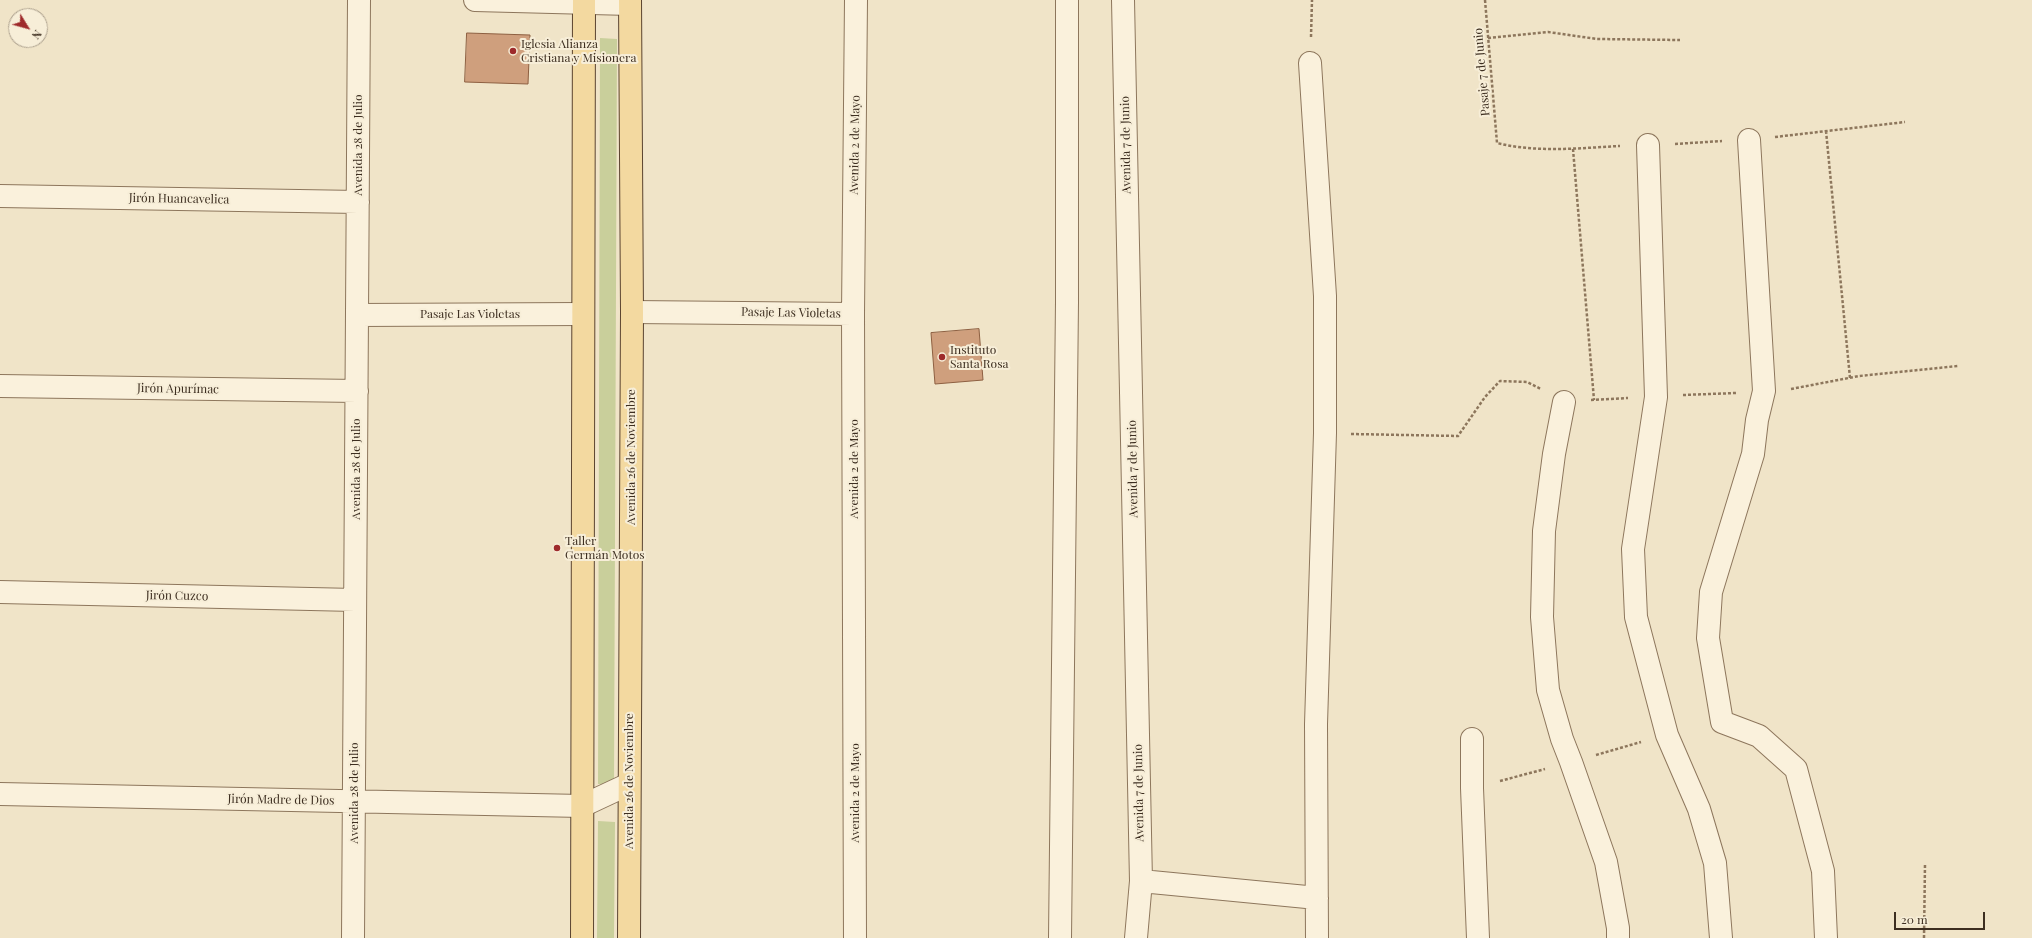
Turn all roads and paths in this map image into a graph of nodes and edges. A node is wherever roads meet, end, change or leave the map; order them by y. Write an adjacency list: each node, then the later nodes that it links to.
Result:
1 (359, 0): 19 (street, Avenida 28 de Julio)
2 (475, 0): 8 (street)
3 (856, 0): 22 (street, Avenida 2 de Mayo)
4 (1067, 0): 45 (street)
5 (1123, 0): 39 (street, Avenida 7 de Junio)
6 (1312, 0): 12 (path)
7 (1485, 0): 10 (path, Pasaje 7 de Junio)
8 (584, 1): 9 (street); 21 (main road)
9 (630, 2): 20 (main road, Avenida 26 de Noviembre)
10 (1488, 38): 11 (path); 17 (path, Pasaje 7 de Junio)
11 (1680, 40)
12 (1310, 63): 40 (street)
13 (1905, 122): 14 (path)
14 (1826, 131): 15 (path); 25 (path)
15 (1749, 140): 16 (path); 28 (street)
16 (1648, 145): 17 (path); 50 (street)
17 (1572, 149): 29 (path)
18 (0, 196): 19 (street, Jirón Huancavelica)
19 (358, 202): 23 (street, Avenida 28 de Julio)
20 (632, 312): 22 (street, Pasaje Las Violetas); 34 (main road, Avenida 26 de Noviembre)
21 (582, 314): 23 (street, Pasaje Las Violetas); 37 (main road)
22 (853, 314): 44 (street, Avenida 2 de Mayo)
23 (357, 315): 27 (street, Avenida 28 de Julio)
24 (1958, 366): 25 (path)
25 (1850, 378): 28 (path)
26 (0, 386): 27 (street, Jirón Apurímac)
27 (356, 391): 32 (street, Avenida 28 de Julio)
28 (1764, 391): 51 (street)
29 (1594, 400)
30 (1564, 402): 49 (street)
31 (0, 592): 32 (street, Jirón Cuzco)
32 (355, 600): 36 (street, Avenida 28 de Julio)
33 (1472, 739): 48 (street)
34 (629, 784): 37 (street, Jirón Madre de Dios); 43 (main road, Avenida 26 de Noviembre)
35 (0, 794): 36 (street, Jirón Madre de Dios)
36 (354, 802): 37 (street, Jirón Madre de Dios); 41 (street, Avenida 28 de Julio)
37 (582, 806): 42 (main road)
38 (1925, 864): 52 (path)
39 (1141, 881): 40 (street); 46 (street, Avenida 7 de Junio)
40 (1316, 898): 47 (street)
41 (353, 938)
42 (582, 938)
43 (629, 938)
44 (855, 938)
45 (1060, 938)
46 (1136, 938)
47 (1317, 938)
48 (1478, 938)
49 (1618, 938)
50 (1721, 938)
51 (1826, 938)
52 (1924, 938)

